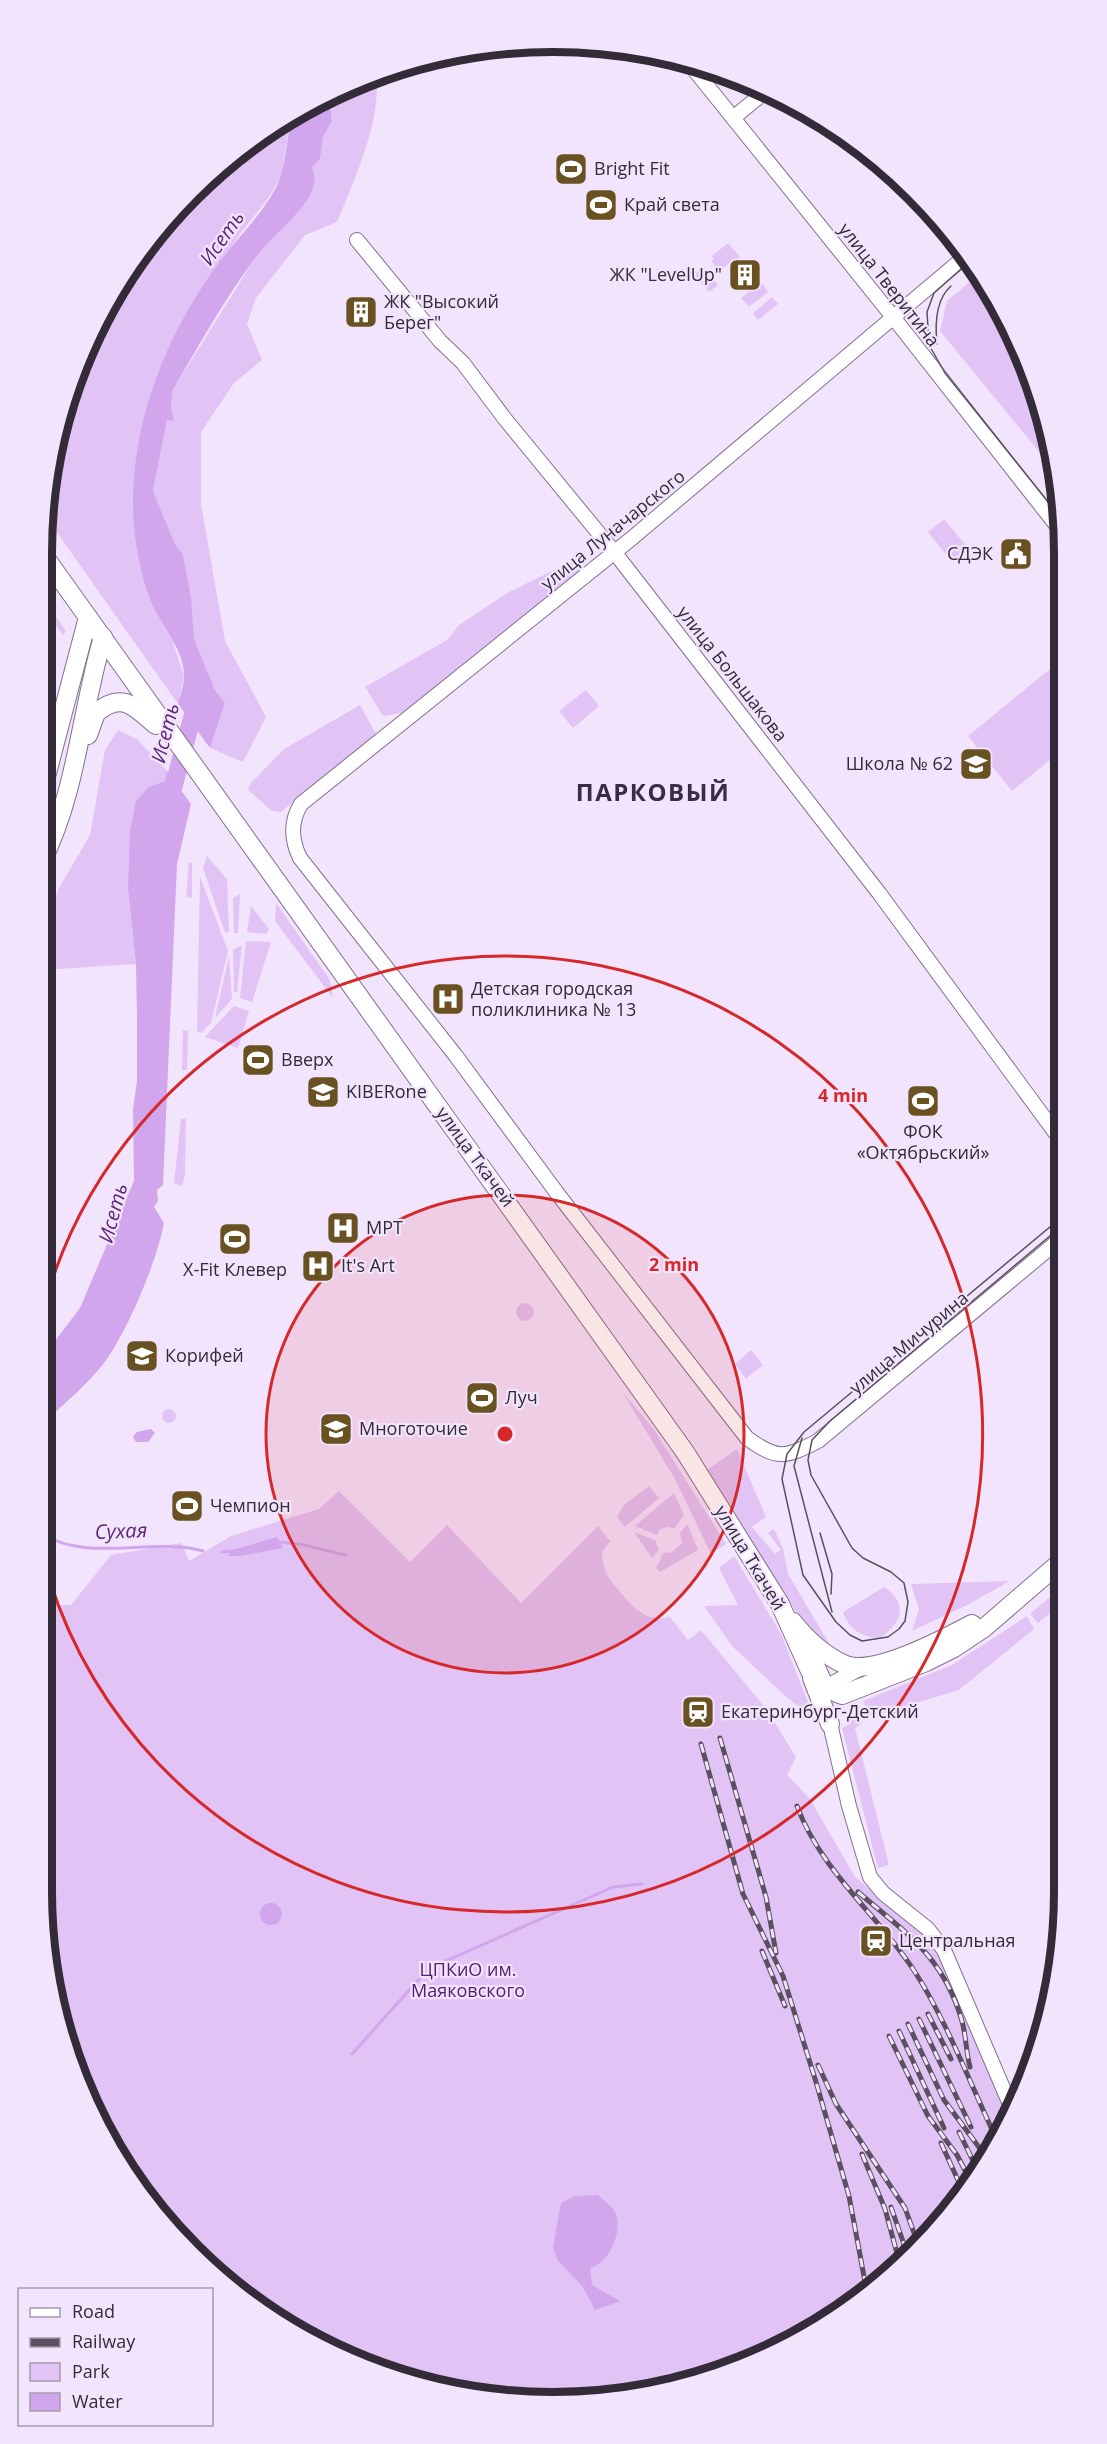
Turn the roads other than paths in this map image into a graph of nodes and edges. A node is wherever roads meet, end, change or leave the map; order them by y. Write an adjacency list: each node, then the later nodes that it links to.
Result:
1 (698, 74): 3 (street, улица Тверитина)
2 (759, 97): 3 (street)
3 (733, 118): 6 (street, улица Тверитина)
4 (357, 240): 8 (street, улица Большакова)
5 (960, 261): 6 (street, улица Луначарского)
6 (893, 317): 7 (street, улица Тверитина); 8 (street, улица Луначарского)
7 (1053, 521)
8 (615, 553): 16 (street, улица Большакова); 18 (street, улица Луначарского)
9 (52, 567): 10 (main road)
10 (88, 617): 11 (main road); 13 (main road)
11 (103, 637): 12 (main road); 14 (main road)
12 (146, 707): 14 (main road); 21 (main road, улица Ткачей)
13 (52, 754)
14 (75, 764): 15 (main road)
15 (52, 837)
16 (1054, 1131)
17 (1054, 1244): 18 (street, улица Мичурина)
18 (769, 1454)
19 (1054, 1567): 20 (main road)
20 (1024, 1592): 23 (main road); 26 (main road)
21 (780, 1604): 22 (main road); 24 (main road, улица Ткачей)
22 (803, 1635): 23 (main road); 25 (street)
23 (868, 1665): 25 (street)
24 (810, 1671): 25 (main road, улица Ткачей); 27 (main road)
25 (827, 1689): 26 (main road); 27 (street)
26 (855, 1692): 27 (main road)
27 (830, 1724): 28 (street)
28 (1008, 2100)

